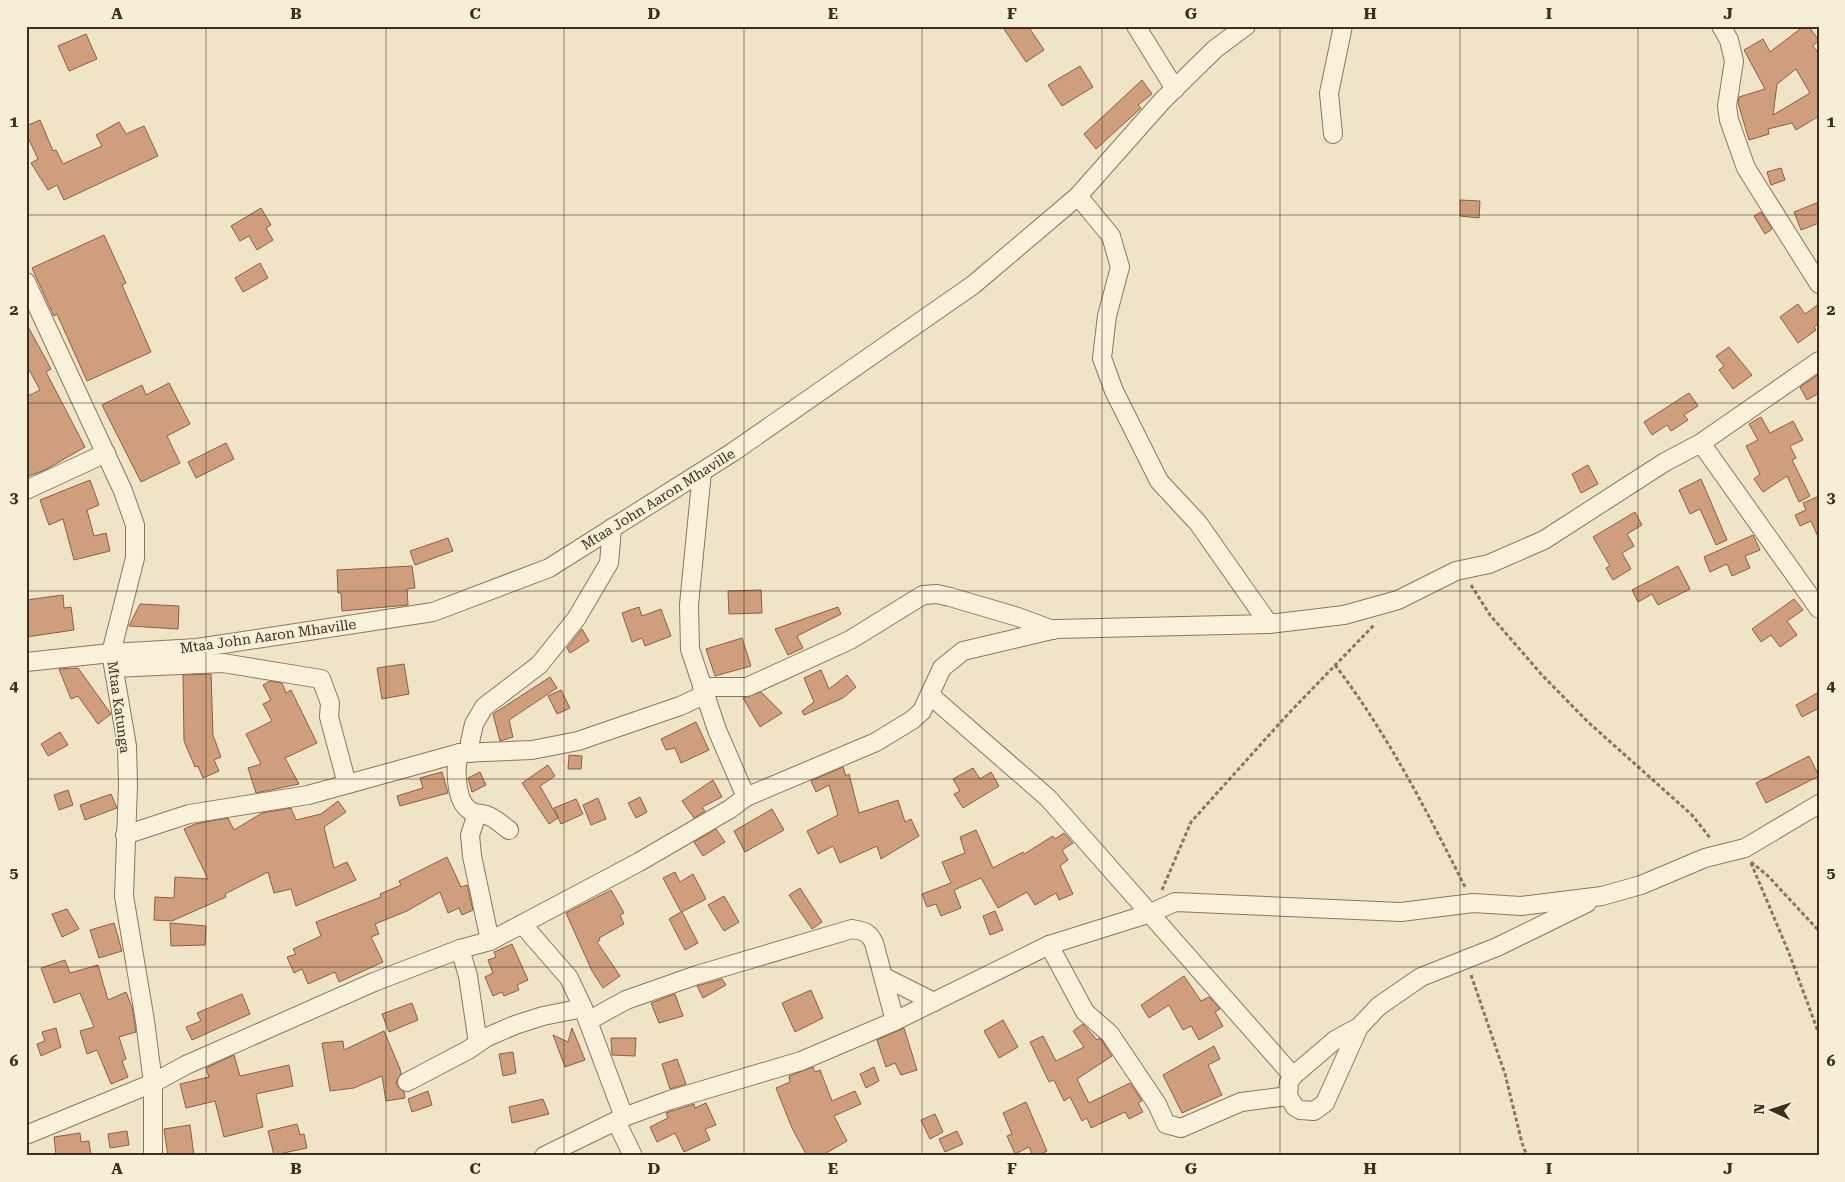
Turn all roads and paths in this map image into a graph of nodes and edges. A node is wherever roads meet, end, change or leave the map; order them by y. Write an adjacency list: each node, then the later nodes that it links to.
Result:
1 (1136, 26): 5 (street)
2 (1246, 26): 5 (street, Mtaa John Aaron Mhaville)
3 (1343, 26): 6 (street)
4 (1721, 26): 9 (street)
5 (1175, 89): 7 (street, Mtaa John Aaron Mhaville)
6 (1333, 134)
7 (1078, 196): 13 (street, Mtaa John Aaron Mhaville); 19 (street)
8 (26, 282): 12 (street, Mtaa Katunga)
9 (1819, 284)
10 (1819, 361): 11 (street)
11 (1701, 443): 16 (street); 17 (street)
12 (106, 453): 14 (street); 21 (street, Mtaa Katunga)
13 (702, 472): 15 (street, Mtaa John Aaron Mhaville); 24 (street)
14 (26, 490)
15 (612, 528): 21 (street, Mtaa John Aaron Mhaville); 26 (street)
16 (1462, 570): 19 (street); 33 (path)
17 (1819, 609)
18 (1379, 620): 23 (path)
19 (1269, 624): 20 (street)
20 (1053, 630): 24 (street); 25 (street)
21 (113, 660): 22 (street, Mtaa John Aaron Mhaville); 27 (street); 32 (street, Mtaa Katunga)
22 (26, 662)
23 (1335, 665): 36 (path); 37 (path)
24 (703, 691): 26 (street); 28 (street)
25 (931, 696): 28 (street); 37 (street)
26 (465, 753): 27 (street); 30 (street)
27 (347, 784): 32 (street)
28 (746, 796): 38 (street)
29 (1819, 804): 34 (street)
30 (477, 814): 31 (street); 40 (street)
31 (509, 830)
32 (124, 836): 53 (street, Mtaa Katunga)
33 (1721, 854): 34 (street); 35 (street)
34 (1748, 855): 39 (path); 49 (path)
35 (1602, 896): 36 (street); 43 (street)
36 (1473, 903): 37 (street)
37 (1150, 913): 41 (street); 51 (street)
38 (522, 924): 40 (street); 46 (street)
39 (1819, 932)
40 (490, 941): 42 (street)
41 (1049, 945): 45 (street); 54 (street)
42 (460, 949): 50 (street); 53 (street)
43 (1466, 959): 48 (street); 60 (path)
44 (884, 977): 45 (street); 46 (street); 47 (street)
45 (934, 1002): 47 (street)
46 (585, 1014): 50 (street); 55 (street)
47 (894, 1021): 55 (street)
48 (1358, 1027): 51 (street); 54 (street)
49 (1819, 1034)
50 (478, 1043): 52 (street)
51 (1293, 1076): 54 (street)
52 (406, 1082)
53 (153, 1083): 56 (street); 57 (street, Mtaa Katunga)
54 (1288, 1096)
55 (620, 1119): 58 (street); 59 (street)
56 (26, 1135)
57 (153, 1156)
58 (544, 1156)
59 (633, 1156)
60 (1527, 1156)

